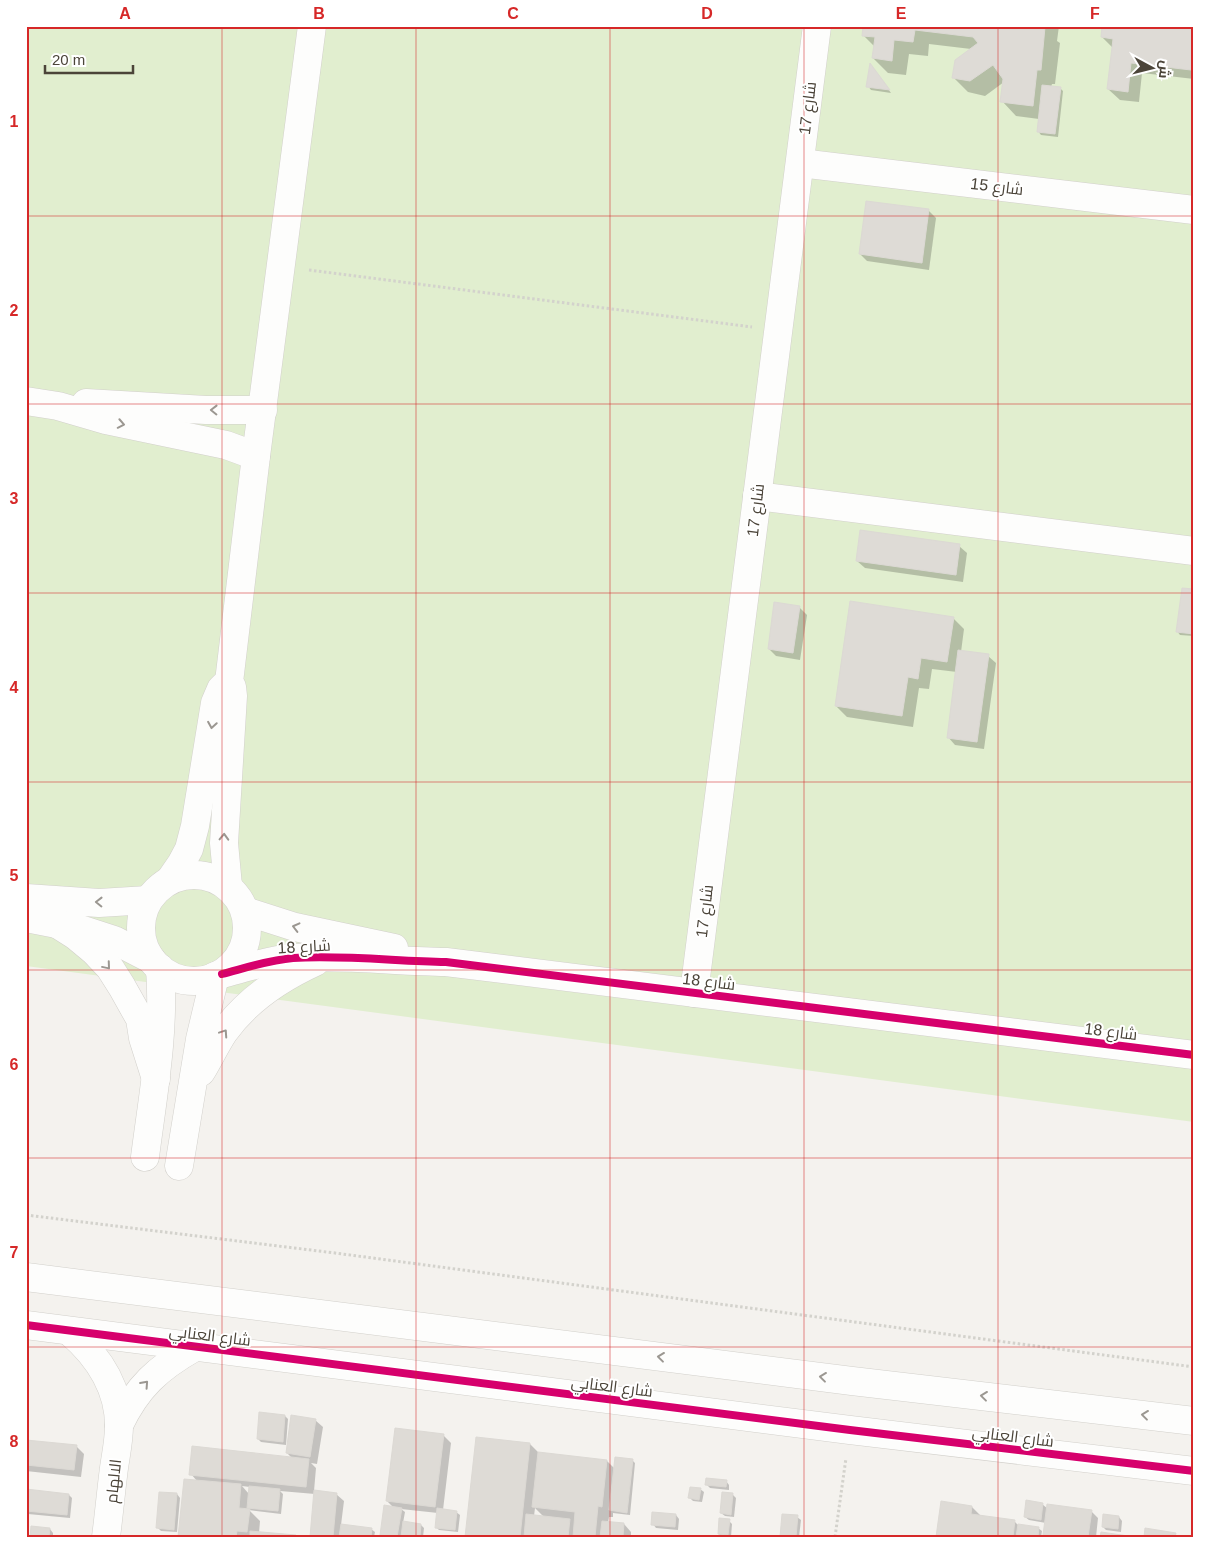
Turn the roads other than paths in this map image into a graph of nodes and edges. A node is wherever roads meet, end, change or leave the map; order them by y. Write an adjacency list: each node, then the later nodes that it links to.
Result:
1 (312, 26): 7 (street)
2 (817, 26): 3 (street, شارع 17)
3 (800, 163): 4 (street, شارع 15); 9 (street, شارع 17)
4 (1194, 210)
5 (26, 401): 6 (street)
6 (58, 406): 7 (street, one-way to 6); 8 (street, one-way to 8)
7 (263, 410): 8 (street)
8 (256, 456): 11 (street)
9 (757, 496): 10 (street); 23 (street, شارع 17)
10 (1194, 552)
11 (229, 682): 12 (street, one-way to 12); 13 (street, one-way to 11)
12 (170, 880): 13 (street); 15 (street)
13 (228, 886): 16 (street)
14 (26, 898): 15 (street, one-way to 14)
15 (148, 900): 21 (street)
16 (245, 911): 20 (street, شارع 18, one-way to 16); 22 (street)
17 (26, 918): 18 (street, شارع 18)
18 (57, 924): 21 (street, شارع 18); 25 (street, one-way to 25)
19 (324, 958): 20 (street, شارع 18); 22 (street, شارع 18); 26 (street, one-way to 19)
20 (446, 962): 23 (street, شارع 18)
21 (155, 964): 22 (street, شارع 18); 25 (street)
22 (218, 975): 26 (street)
23 (694, 993): 24 (street, شارع 18)
24 (1194, 1055)
25 (156, 1079): 27 (street)
26 (191, 1091): 28 (street)
27 (145, 1157)
28 (179, 1166)
29 (26, 1278): 33 (street, one-way to 29)
30 (26, 1325): 31 (street, شارع العنابي)
31 (68, 1330): 32 (street, شارع العنابي); 34 (street, الالهام)
32 (195, 1347): 34 (street, الالهام, one-way to 32); 35 (street, شارع العنابي)
33 (1194, 1421)
34 (119, 1425): 36 (street, الالهام)
35 (1194, 1471)
36 (106, 1537)

